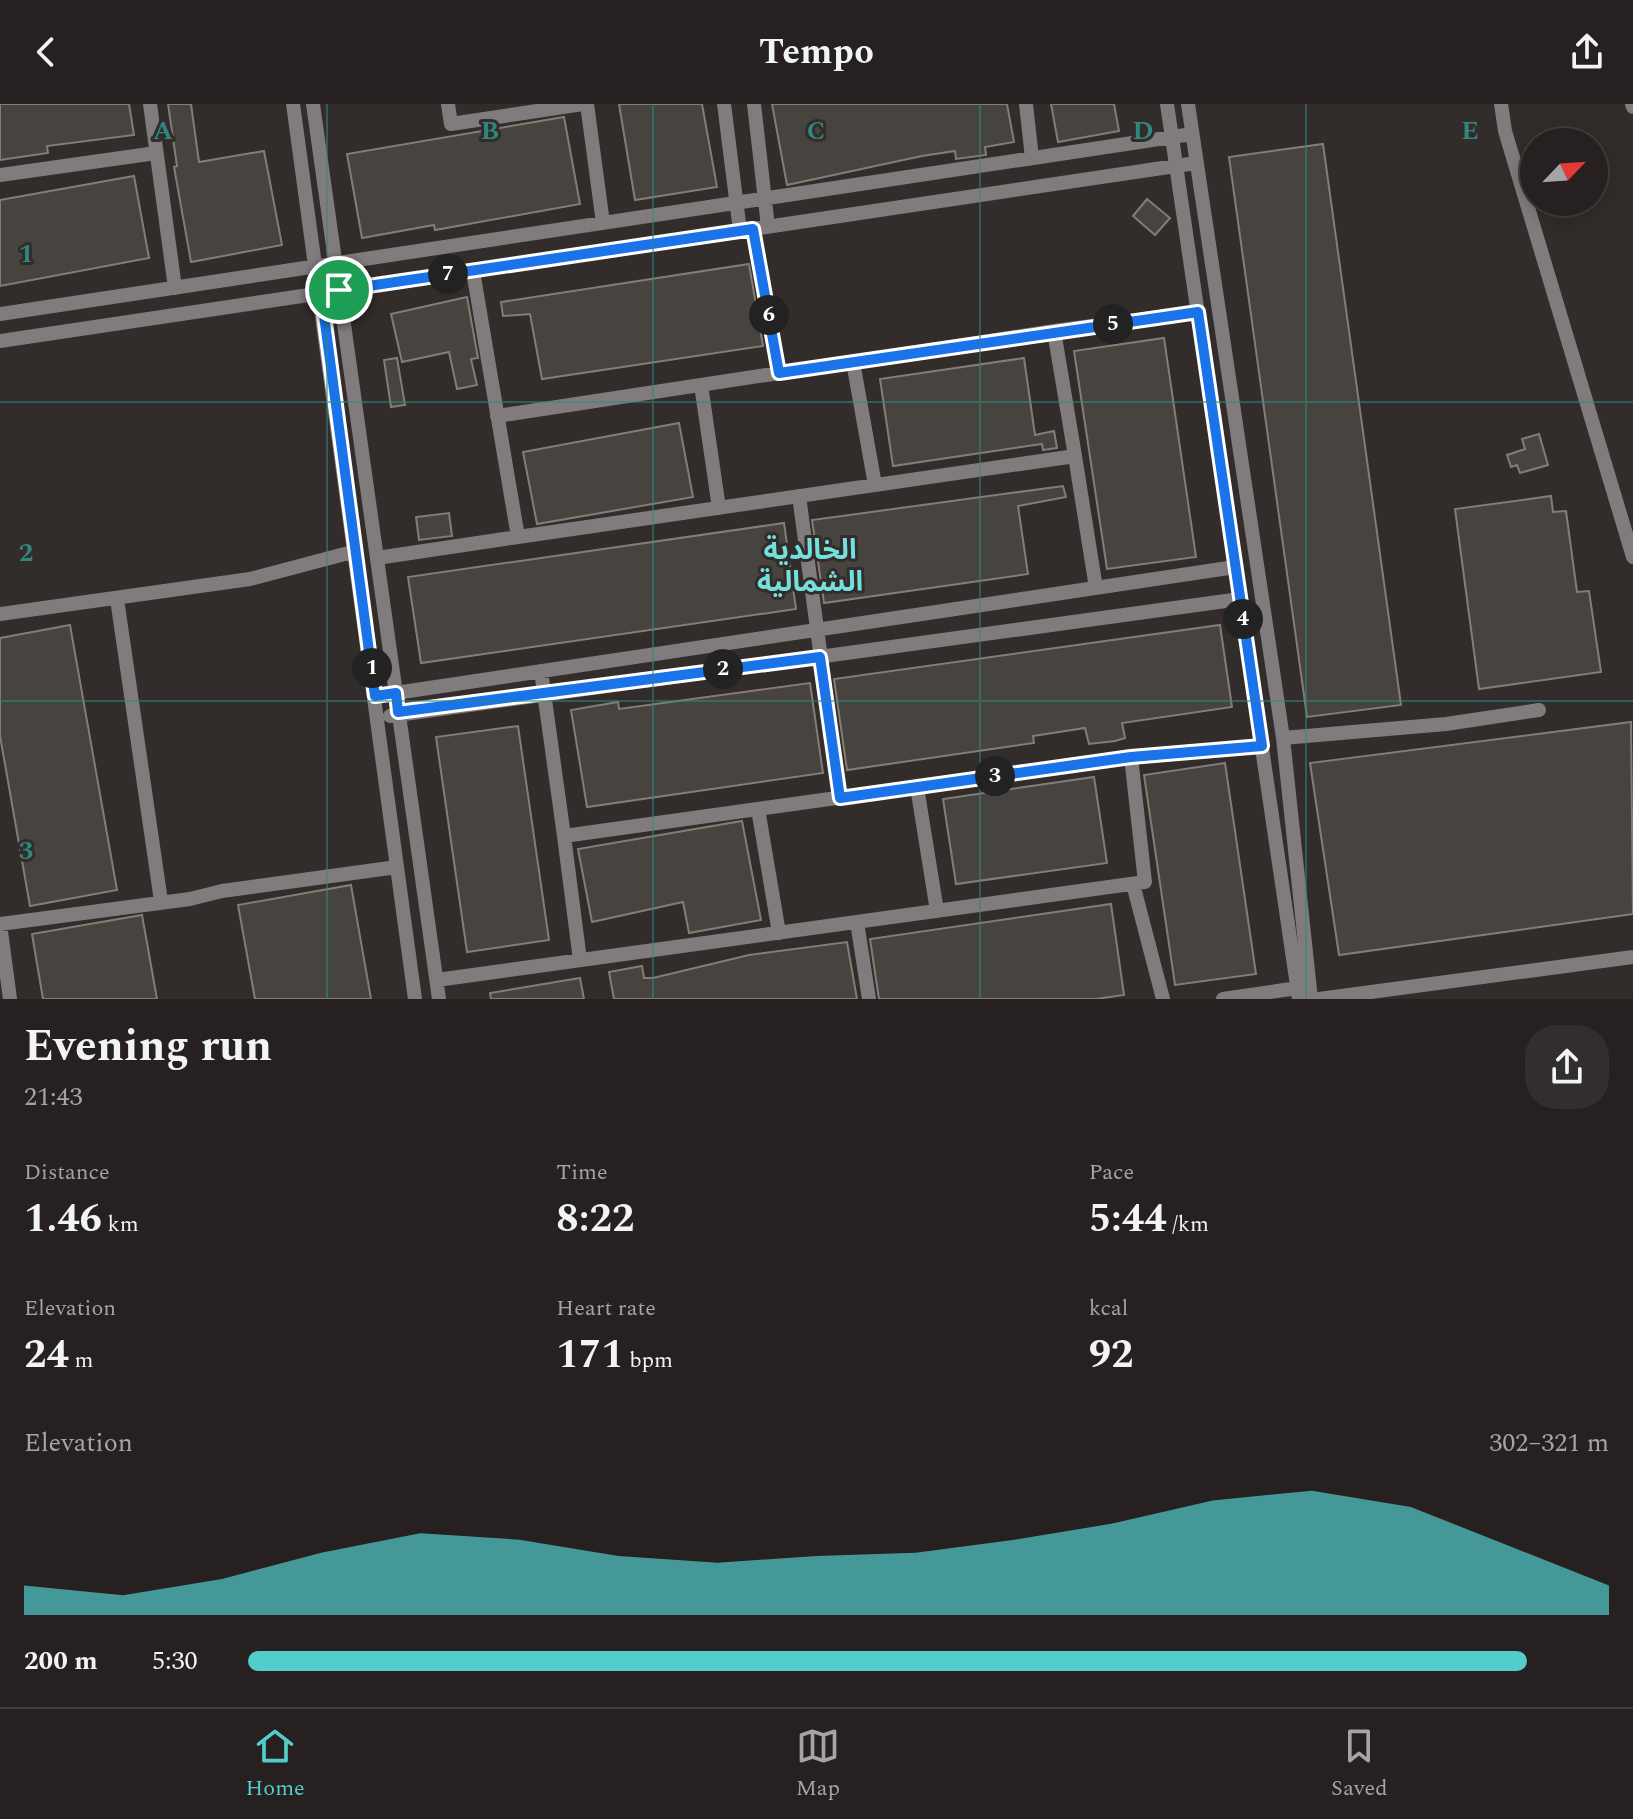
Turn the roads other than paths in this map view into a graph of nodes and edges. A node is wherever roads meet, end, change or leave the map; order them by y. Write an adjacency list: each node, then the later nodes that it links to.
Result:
1 (150, 104): 14 (street)
2 (293, 104): 24 (street)
3 (313, 104): 23 (street)
4 (448, 104): 5 (street)
5 (585, 104): 21 (street)
6 (724, 104): 20 (street)
7 (754, 104): 19 (street)
8 (1026, 104): 15 (street)
9 (1167, 104): 13 (street)
10 (1188, 104): 12 (street)
11 (1501, 104): 43 (street)
12 (1192, 134): 13 (street); 16 (street)
13 (1172, 137): 15 (street); 17 (street)
14 (156, 153): 18 (street); 26 (street)
15 (1032, 158): 19 (street)
16 (1196, 163): 17 (street); 59 (street)
17 (1176, 166): 22 (street); 29 (street)
18 (0, 175)
19 (768, 198): 20 (street); 22 (street)
20 (738, 203): 21 (street); 22 (street)
21 (603, 223): 23 (street)
22 (754, 229): 25 (street); 34 (street)
23 (334, 264): 24 (street); 27 (street)
24 (317, 266): 26 (street); 28 (street)
25 (473, 271): 27 (street); 36 (street)
26 (175, 288): 30 (street)
27 (339, 290): 28 (street); 44 (street)
28 (321, 293): 32 (street); 42 (street)
29 (1198, 312): 31 (street); 45 (street)
30 (0, 314)
31 (1054, 331): 33 (street); 37 (street)
32 (0, 341)
33 (853, 362): 34 (street); 38 (street)
34 (779, 373): 35 (street)
35 (701, 385): 36 (street); 40 (street)
36 (497, 416): 41 (street)
37 (1075, 456): 38 (street); 46 (street)
38 (875, 485): 39 (street)
39 (799, 496): 40 (street); 50 (street)
40 (719, 508): 41 (street)
41 (518, 537): 44 (street)
42 (356, 551): 47 (street); 55 (street)
43 (1633, 557)
44 (377, 558): 53 (street)
45 (1235, 567): 46 (street); 48 (street)
46 (1096, 588): 50 (street)
47 (117, 599): 49 (street); 68 (street)
48 (1240, 599): 51 (street); 60 (street)
49 (0, 614)
50 (817, 628): 51 (street); 52 (street)
51 (820, 657): 54 (street); 63 (street)
52 (541, 671): 53 (street); 54 (street)
53 (396, 693): 55 (street); 57 (street)
54 (544, 693): 57 (street); 65 (street)
55 (375, 696): 58 (street)
56 (1539, 710): 59 (street)
57 (398, 712): 58 (street); 75 (street)
58 (379, 721): 66 (street)
59 (1283, 738): 83 (street)
60 (1262, 746): 61 (street); 76 (street)
61 (1131, 757): 62 (street); 67 (street)
62 (917, 787): 63 (street); 69 (street)
63 (840, 798): 64 (street)
64 (758, 809): 65 (street); 72 (street)
65 (564, 836): 74 (street)
66 (397, 867): 68 (street); 78 (street)
67 (1133, 884): 69 (street); 81 (street)
68 (161, 901): 71 (street)
69 (937, 911): 70 (street)
70 (857, 922): 72 (street); 80 (street)
71 (0, 924): 77 (street)
72 (779, 933): 74 (street)
73 (1633, 957): 84 (street)
74 (580, 960): 75 (street)
75 (437, 980): 79 (street)
76 (1298, 993): 82 (street)
77 (10, 999)
78 (415, 999)
79 (439, 999)
80 (869, 999)
81 (1163, 999)
82 (1223, 999)
83 (1311, 999)
84 (1319, 999)

